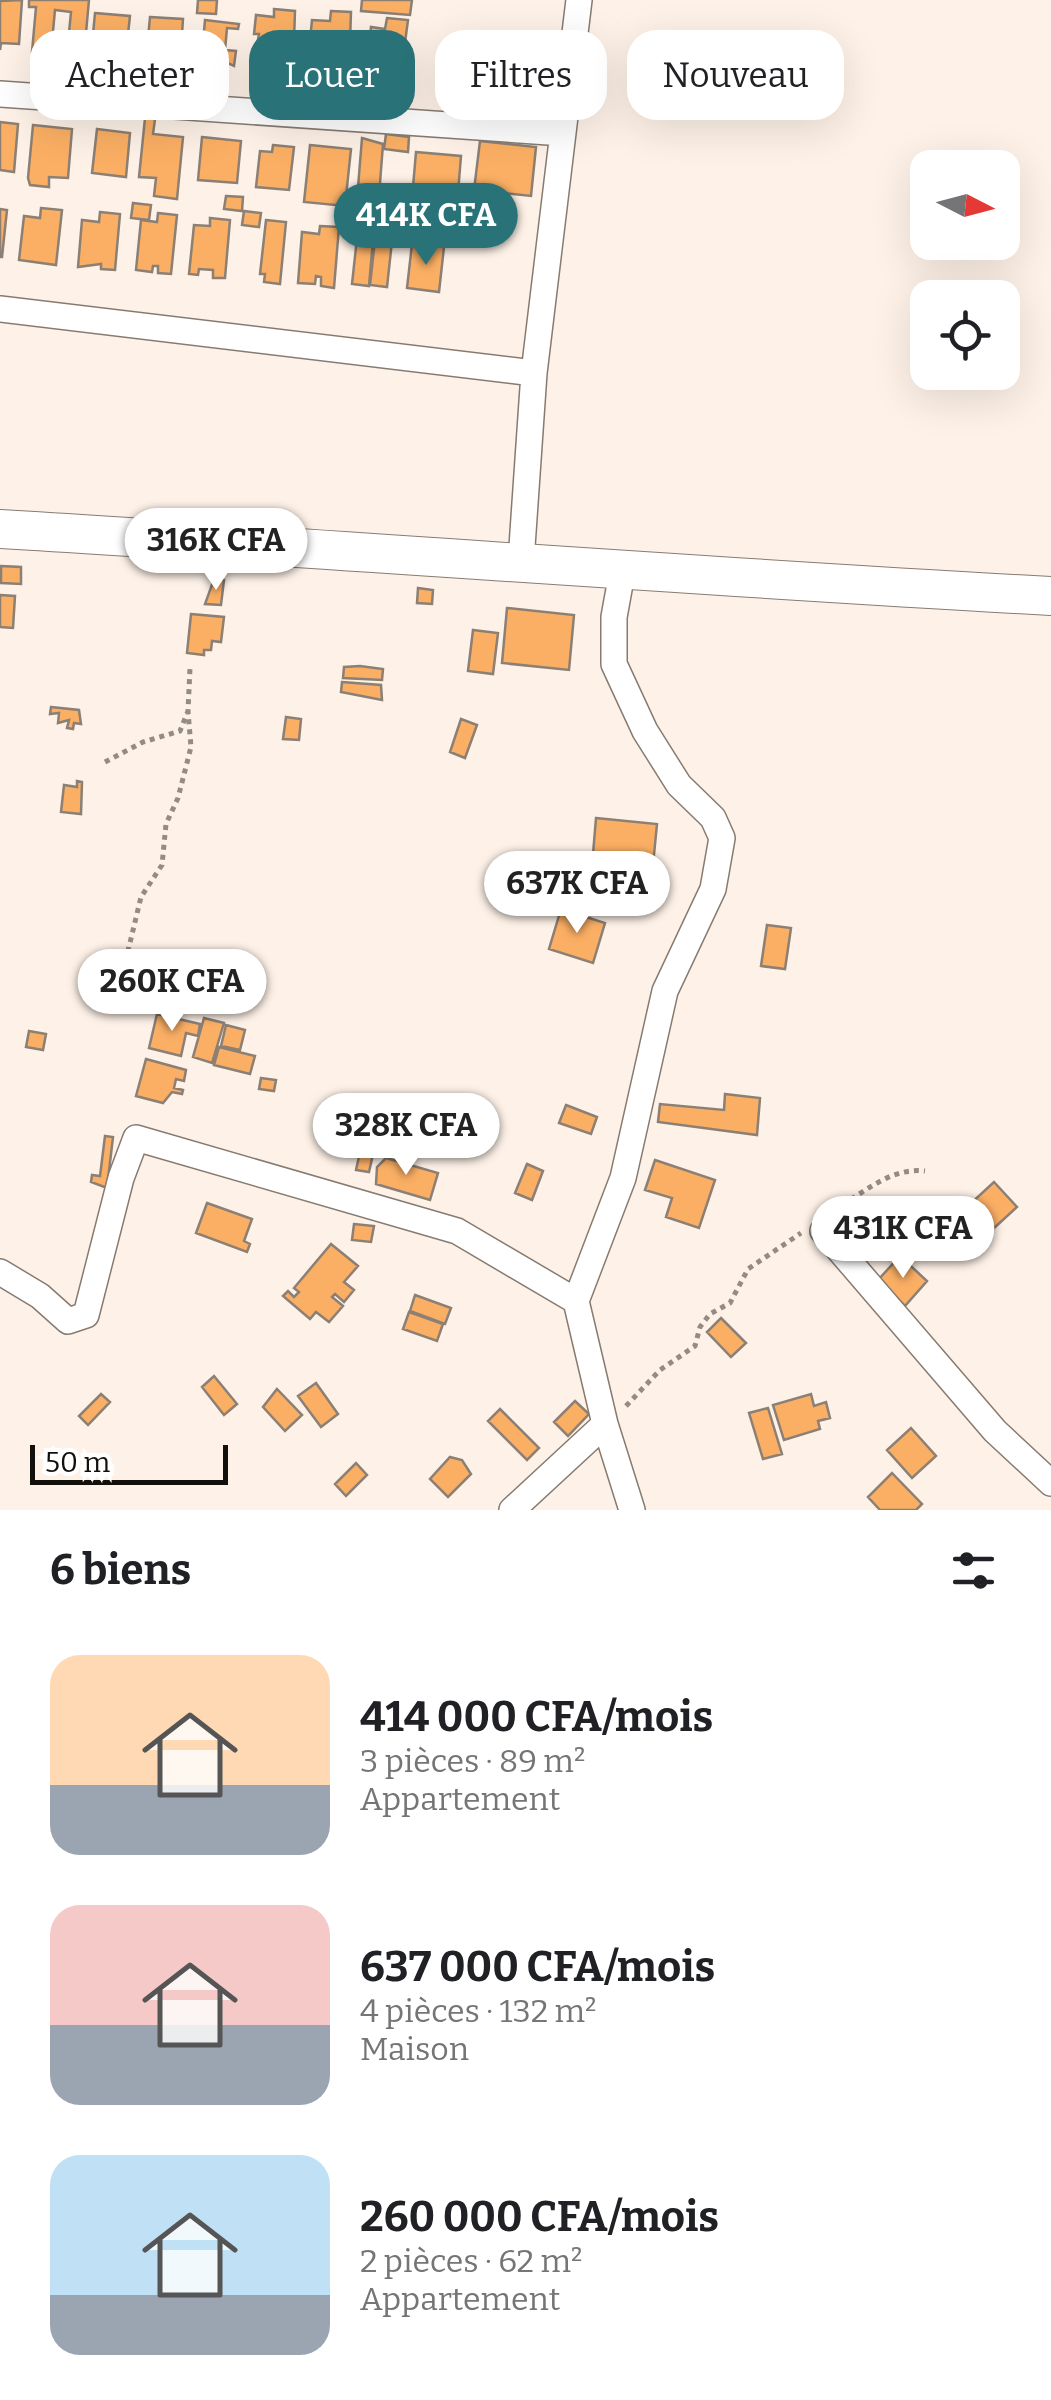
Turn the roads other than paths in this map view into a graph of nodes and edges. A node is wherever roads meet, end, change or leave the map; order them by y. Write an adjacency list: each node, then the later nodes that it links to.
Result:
1 (579, 0): 3 (street)
2 (0, 94): 3 (street)
3 (563, 133): 5 (street)
4 (0, 309): 5 (street)
5 (534, 373): 7 (street)
6 (0, 529): 7 (street)
7 (521, 561): 8 (street)
8 (622, 573): 9 (street); 12 (street)
9 (1051, 596)
10 (820, 1225): 14 (street)
11 (0, 1272): 12 (street)
12 (576, 1302): 13 (street)
13 (604, 1424): 15 (street); 16 (street)
14 (1051, 1482)
15 (512, 1510)
16 (632, 1510)

